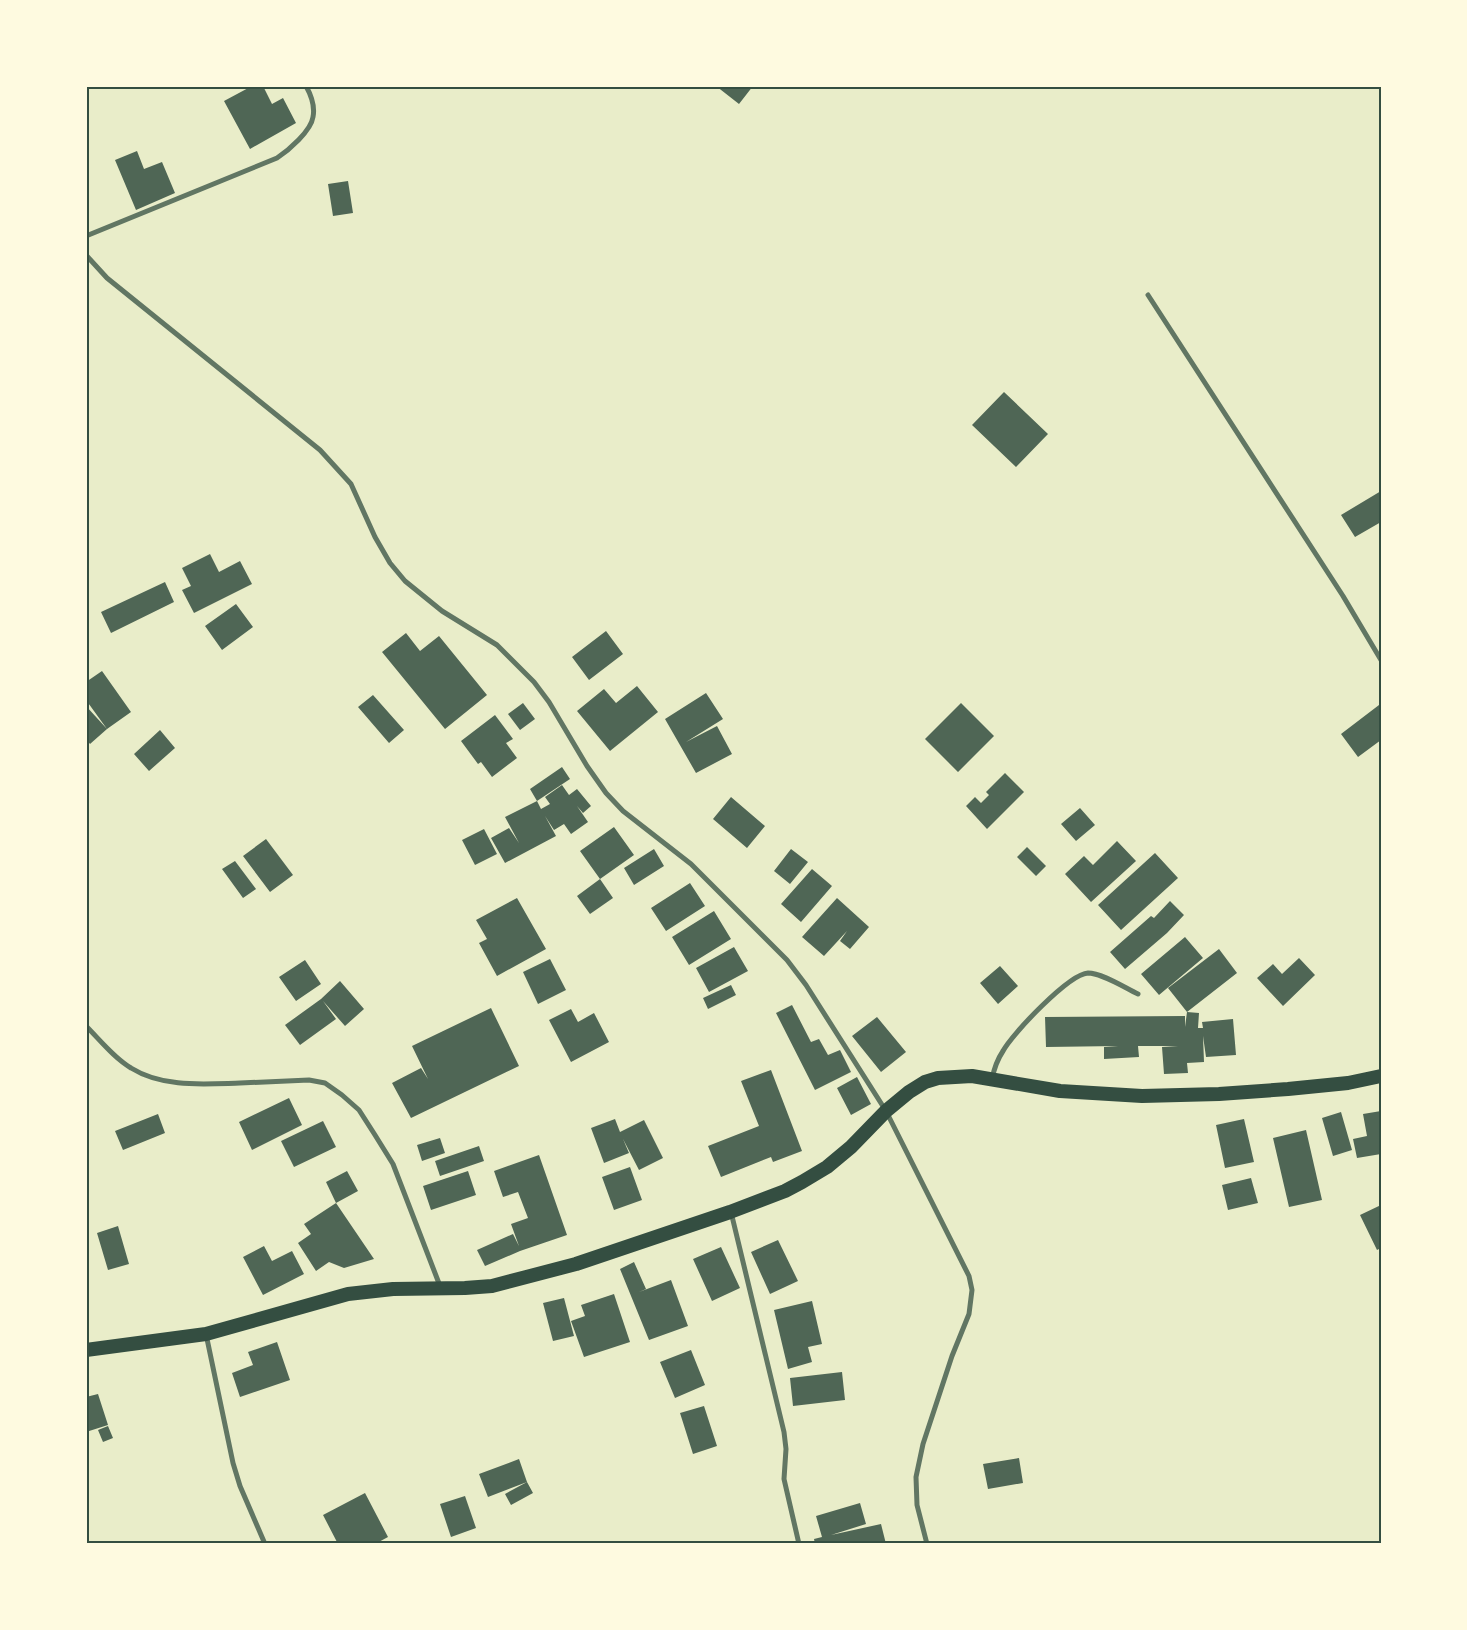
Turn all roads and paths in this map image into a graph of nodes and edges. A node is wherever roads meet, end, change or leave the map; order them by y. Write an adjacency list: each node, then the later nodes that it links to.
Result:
1 (306, 86): 2 (street)
2 (86, 236)
3 (86, 255): 10 (street)
4 (1148, 295): 5 (street)
5 (1381, 660)
6 (1138, 994): 9 (street)
7 (86, 1026): 12 (street)
8 (1381, 1076): 9 (highway)
9 (992, 1080): 10 (highway)
10 (886, 1111): 11 (highway); 17 (street)
11 (730, 1212): 12 (highway); 16 (street)
12 (441, 1289): 13 (highway)
13 (206, 1334): 14 (highway); 15 (street)
14 (86, 1350)
15 (265, 1544)
16 (799, 1544)
17 (927, 1544)

